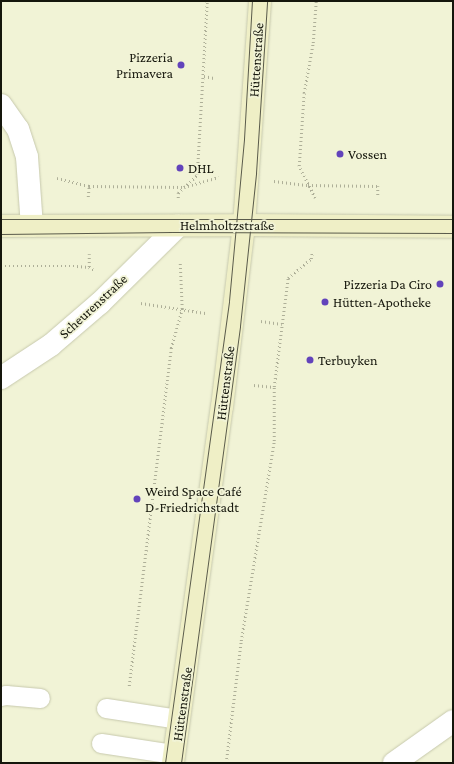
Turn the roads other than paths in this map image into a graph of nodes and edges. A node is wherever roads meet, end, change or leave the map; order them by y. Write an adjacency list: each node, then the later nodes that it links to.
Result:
1 (260, 1): 3 (main road, Hüttenstraße)
2 (1, 105): 5 (street)
3 (244, 225): 6 (main road, Helmholtzstraße); 7 (main road, Helmholtzstraße); 12 (main road, Hüttenstraße)
4 (1, 226): 5 (main road, Helmholtzstraße)
5 (32, 226): 6 (main road, Helmholtzstraße)
6 (178, 226): 8 (street, Scheurenstraße)
7 (453, 227)
8 (1, 378)
9 (1, 696): 10 (lane)
10 (40, 698)
11 (106, 708): 12 (lane)
12 (179, 719): 15 (main road, Hüttenstraße)
13 (453, 721): 16 (street)
14 (101, 743): 15 (lane)
15 (174, 759)
16 (394, 763)

